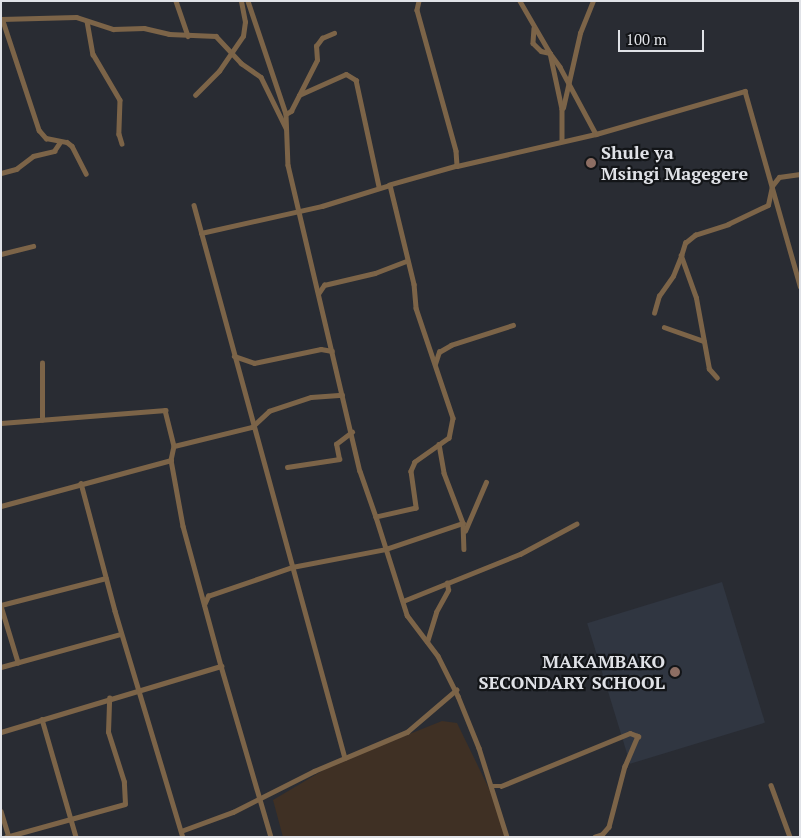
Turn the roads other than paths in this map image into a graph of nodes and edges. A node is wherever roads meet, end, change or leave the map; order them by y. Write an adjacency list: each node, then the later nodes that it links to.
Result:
1 (176, 1): 11 (street)
2 (241, 1): 12 (street)
3 (248, 1): 18 (street)
4 (419, 1): 24 (street)
5 (520, 1): 9 (street)
6 (592, 1): 14 (street)
7 (2, 20): 8 (street); 22 (street)
8 (87, 21): 11 (street); 23 (street)
9 (534, 28): 13 (street); 13 (street)
10 (334, 33): 16 (street)
11 (188, 36): 12 (street)
12 (230, 52): 15 (street); 19 (street)
13 (550, 53): 14 (street); 17 (street)
14 (570, 81): 17 (street); 20 (street)
15 (195, 95)
16 (300, 95): 18 (street); 29 (street)
17 (562, 110): 21 (street)
18 (286, 114): 19 (street)
19 (286, 129): 32 (street)
20 (596, 134): 21 (street); 30 (street)
21 (562, 140): 24 (street)
22 (60, 142): 25 (street); 26 (street)
23 (122, 144)
24 (457, 166): 28 (street)
25 (1, 173)
26 (86, 174)
27 (800, 174): 30 (street)
28 (390, 184): 29 (street); 37 (street)
29 (379, 186): 32 (street)
30 (772, 186): 36 (street); 38 (street)
31 (194, 205): 33 (street)
32 (300, 211): 33 (street); 39 (street)
33 (201, 233): 45 (street)
34 (32, 246): 35 (street)
35 (1, 254)
36 (681, 256): 40 (street); 43 (street)
37 (406, 261): 39 (street); 47 (street)
38 (800, 286)
39 (318, 294): 44 (street)
40 (654, 313)
41 (514, 325): 47 (street)
42 (664, 327): 43 (street)
43 (704, 342): 48 (street)
44 (332, 351): 45 (street); 49 (street)
45 (234, 356): 52 (street)
46 (42, 363): 50 (street)
47 (435, 364): 54 (street)
48 (717, 378)
49 (342, 395): 52 (street); 53 (street)
50 (42, 420): 51 (street); 55 (street)
51 (1, 423)
52 (252, 427): 55 (street); 67 (street)
53 (352, 432): 57 (street); 61 (street)
54 (439, 444): 61 (street); 62 (street)
55 (174, 446): 56 (street)
56 (171, 460): 59 (street); 72 (street)
57 (287, 466)
58 (486, 482): 64 (street)
59 (81, 483): 60 (street); 68 (street)
60 (1, 506)
61 (376, 517): 65 (street)
62 (463, 523): 64 (street); 65 (street)
63 (576, 524): 69 (street)
64 (465, 533): 66 (street)
65 (386, 549): 67 (street); 70 (street)
66 (464, 549)
67 (292, 567): 72 (street); 83 (street)
68 (106, 578): 71 (street); 73 (street)
69 (447, 582): 70 (street); 74 (street)
70 (403, 601): 74 (street)
71 (1, 606): 75 (street)
72 (204, 606): 76 (street)
73 (121, 634): 75 (street); 78 (street)
74 (427, 642): 79 (street)
75 (18, 662): 77 (street)
76 (221, 666): 78 (street); 86 (street)
77 (1, 667)
78 (139, 689): 80 (street); 89 (street)
79 (456, 690): 83 (street); 85 (street)
80 (109, 698): 81 (street); 88 (street)
81 (42, 719): 82 (street); 88 (street)
82 (1, 732)
83 (345, 758): 86 (street)
84 (771, 785): 96 (street)
85 (491, 786): 94 (street); 95 (street)
86 (260, 797): 89 (street); 93 (street)
87 (1, 811): 90 (street)
88 (71, 820): 90 (street); 91 (street)
89 (181, 831): 92 (street)
90 (8, 836)
91 (76, 837)
92 (183, 837)
93 (271, 837)
94 (507, 837)
95 (595, 837)
96 (790, 837)

